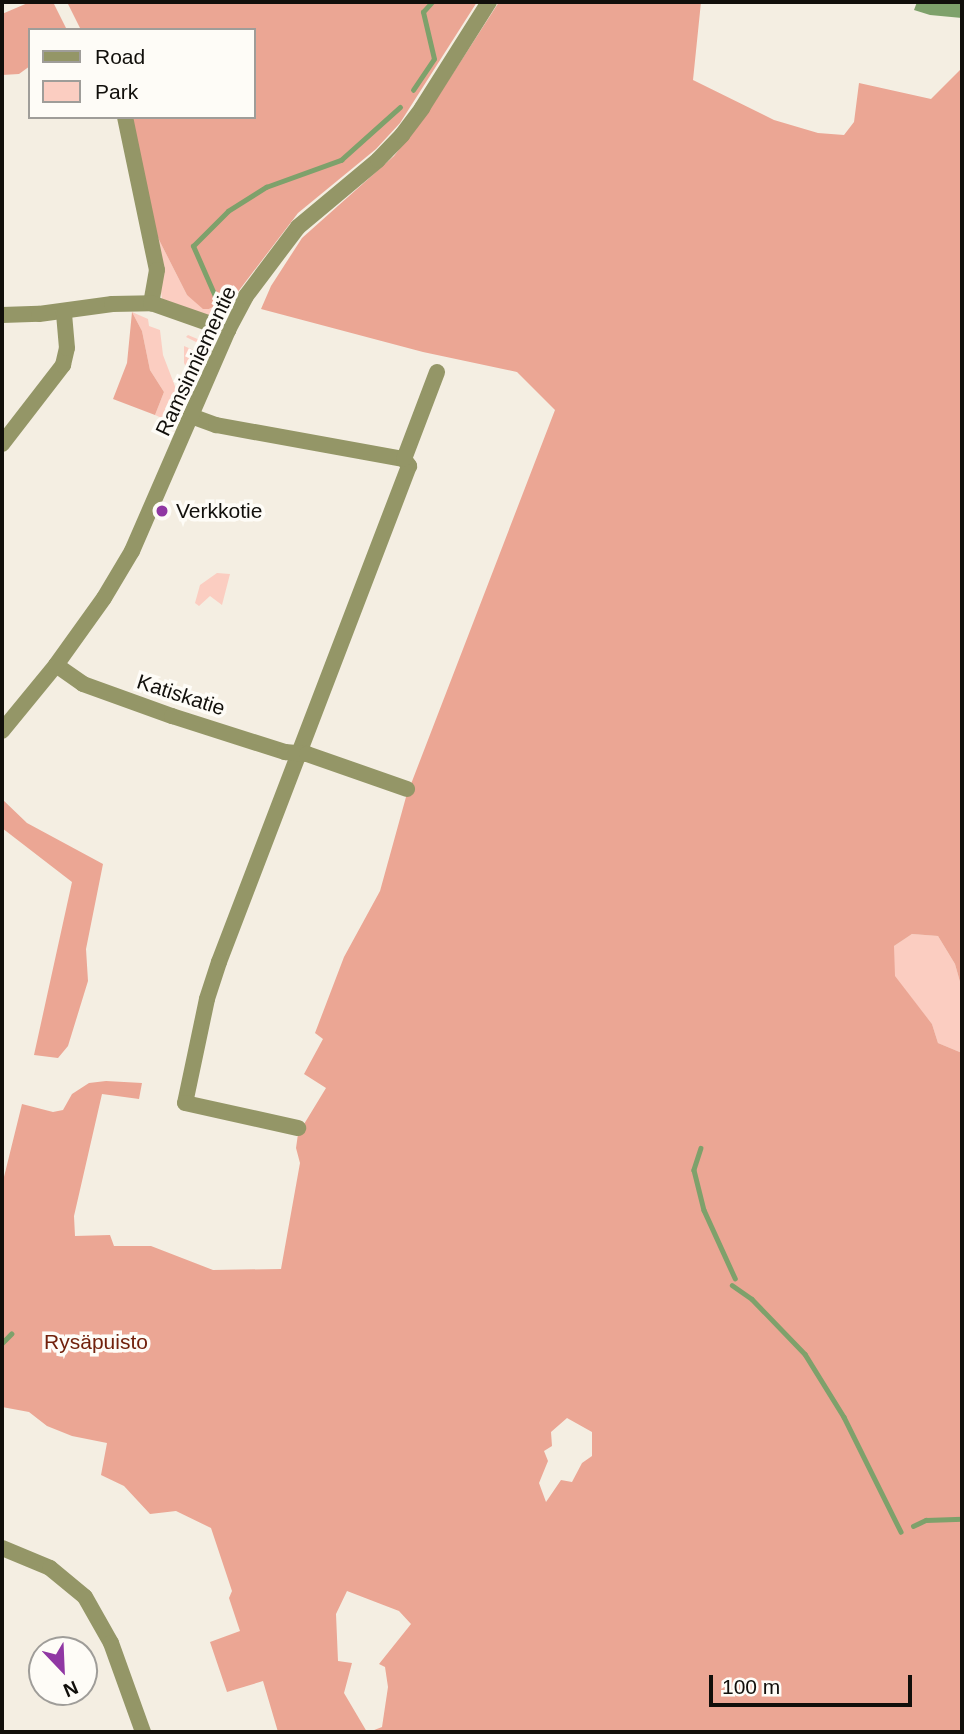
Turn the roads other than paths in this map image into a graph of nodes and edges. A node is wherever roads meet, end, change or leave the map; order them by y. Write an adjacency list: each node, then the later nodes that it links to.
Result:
1 (488, 2): 6 (street, Ramsinniementie)
2 (125, 119): 3 (street)
3 (151, 303): 4 (street); 6 (street)
4 (64, 312): 5 (street); 9 (street)
5 (2, 315)
6 (228, 330): 8 (street, Ramsinniementie)
7 (437, 372): 10 (street)
8 (191, 416): 10 (street); 11 (street, Ramsinniementie)
9 (2, 444)
10 (404, 459): 13 (street)
11 (56, 665): 12 (street, Ramsinniementie); 13 (street, Katiskatie)
12 (2, 731)
13 (298, 755): 14 (street, Katiskatie); 15 (street)
14 (407, 789)
15 (298, 1128)
16 (2, 1548): 17 (street)
17 (143, 1732)

